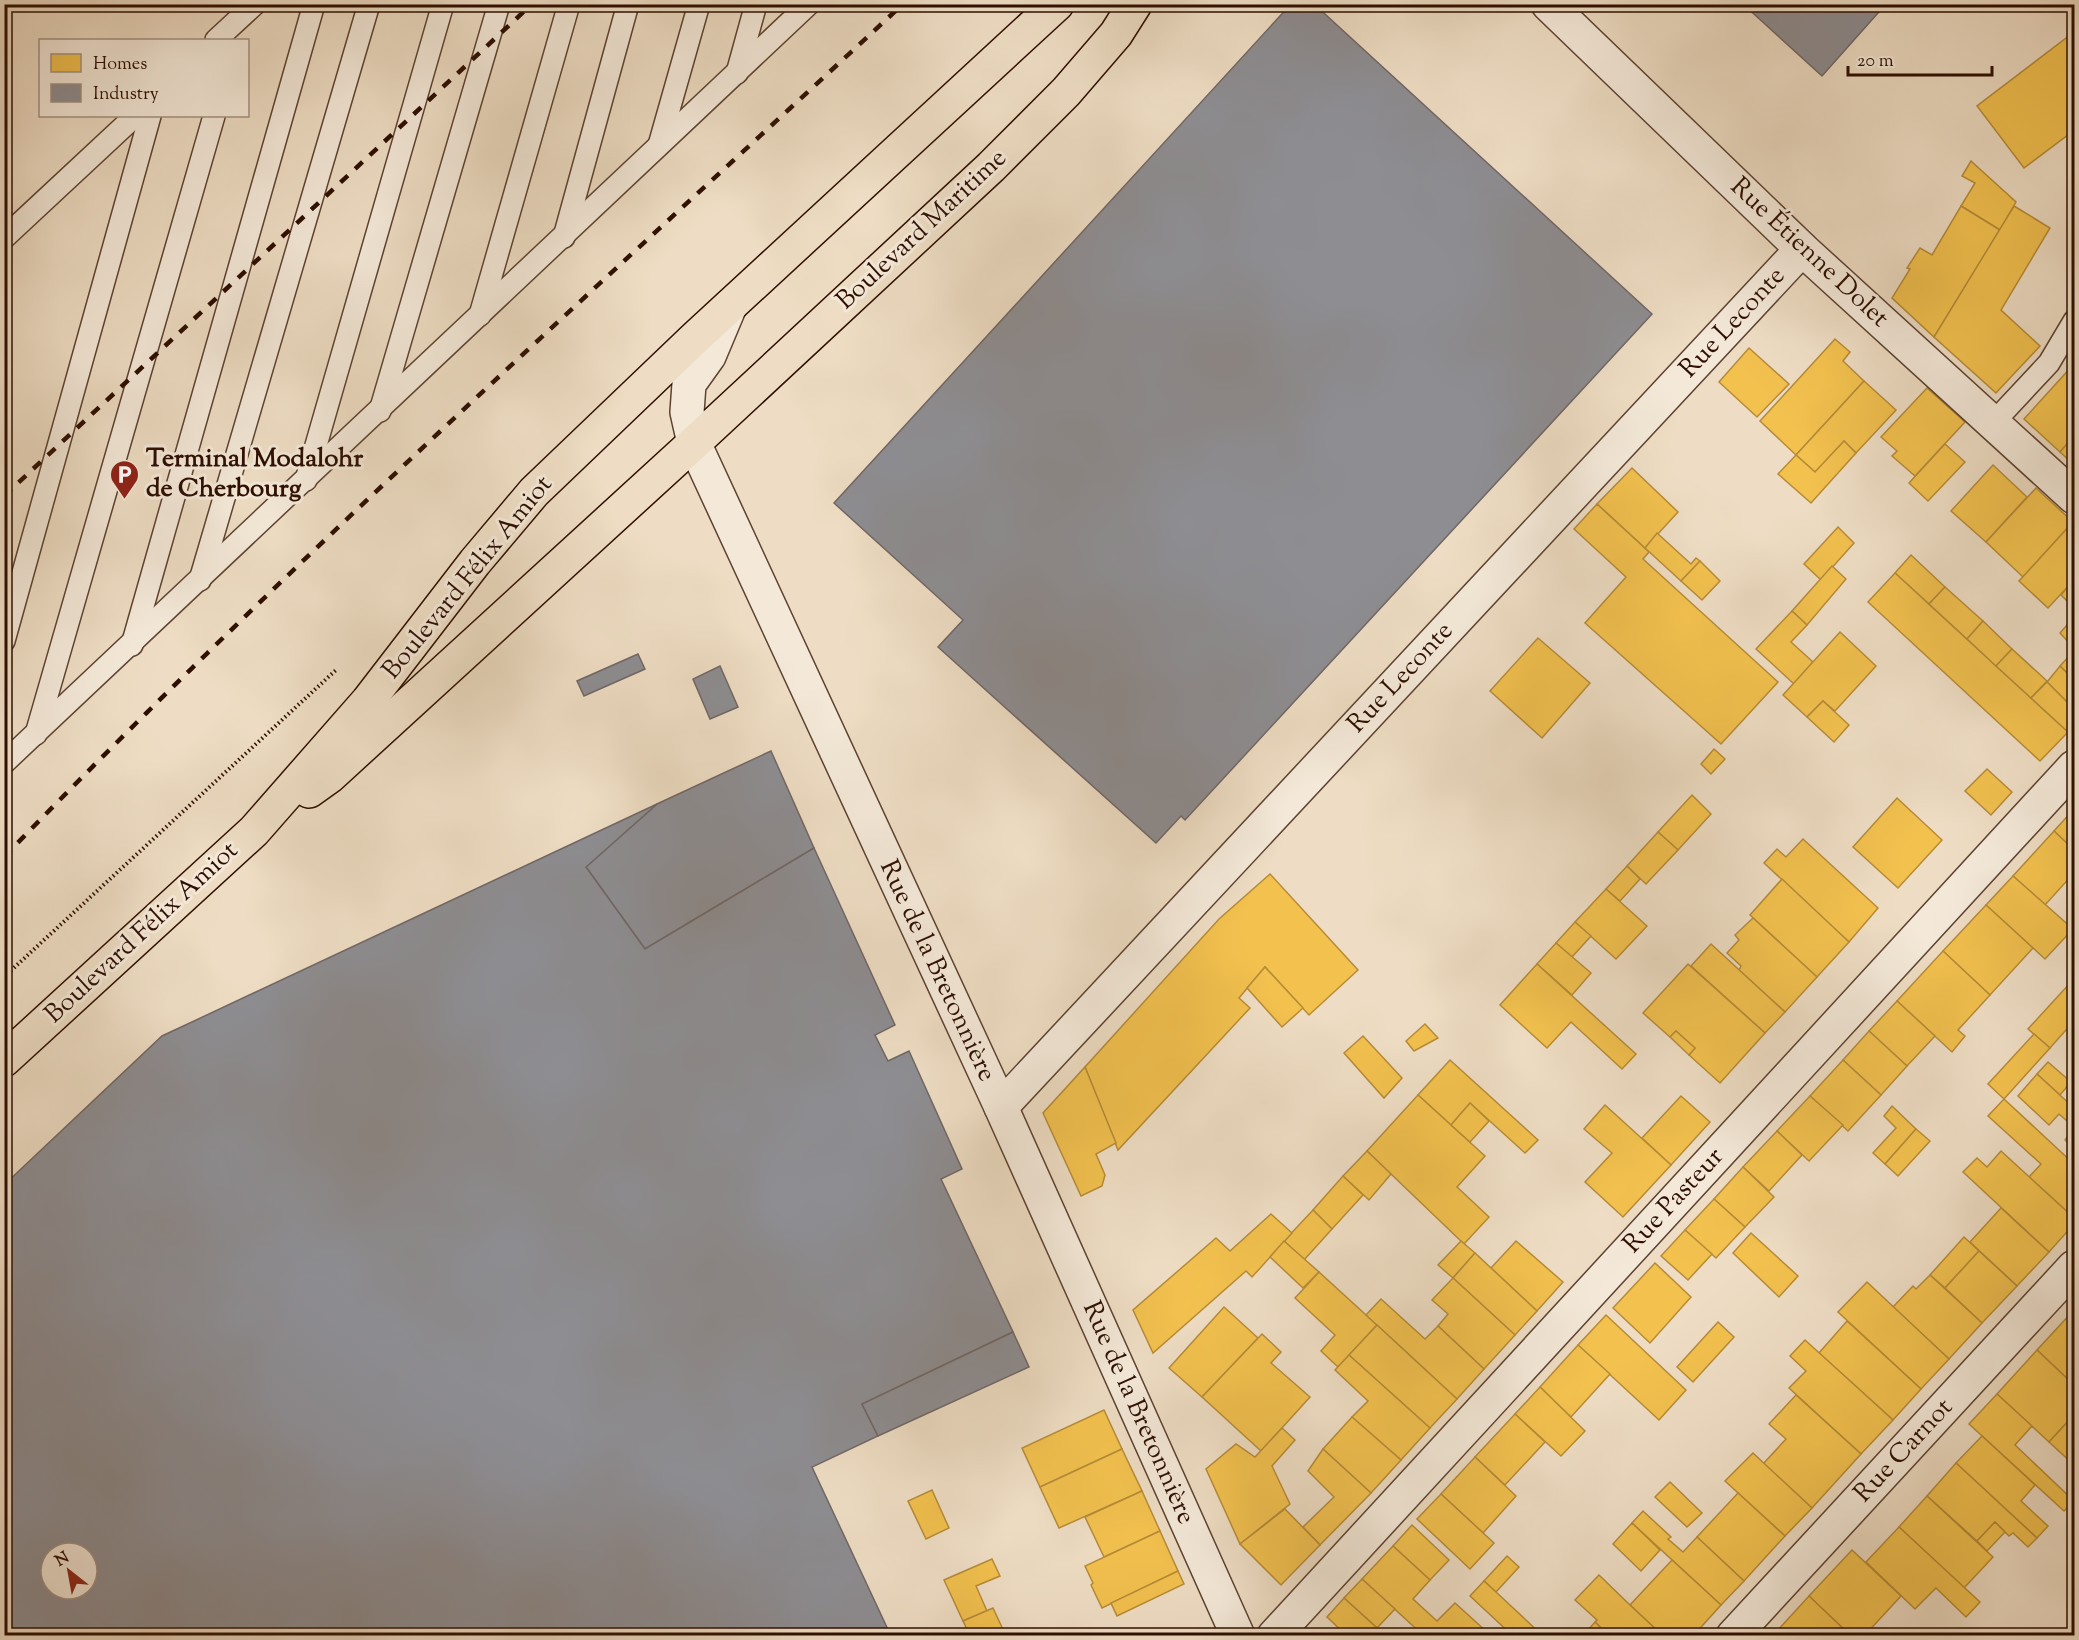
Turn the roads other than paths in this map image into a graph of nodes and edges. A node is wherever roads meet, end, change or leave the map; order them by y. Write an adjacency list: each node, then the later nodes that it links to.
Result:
1 (314, 4): 34 (lane)
2 (369, 4): 32 (lane)
3 (443, 4): 30 (lane)
4 (499, 4): 27 (lane)
5 (568, 4): 25 (lane)
6 (628, 4): 21 (lane)
7 (699, 4): 20 (lane)
8 (756, 4): 16 (lane)
9 (809, 4): 16 (lane)
10 (1057, 4): 24 (main road)
11 (1135, 4): 29 (main road, Boulevard Maritime)
12 (1548, 4): 23 (street, Rue Étienne Dolet)
13 (249, 10): 14 (lane); 15 (lane)
14 (217, 39)
15 (236, 39)
16 (736, 74): 20 (lane)
17 (134, 117): 22 (lane)
18 (150, 117): 33 (lane)
19 (214, 117): 35 (lane)
20 (658, 146): 21 (lane)
21 (563, 237): 25 (lane)
22 (4, 238)
23 (1802, 249): 28 (street, Rue Étienne Dolet); 40 (street, Rue Leconte)
24 (730, 306): 29 (street, Rue de la Bretonnière); 38 (main road, Boulevard Félix Amiot)
25 (480, 315): 27 (lane)
26 (2074, 321): 28 (lane)
27 (380, 411): 30 (lane)
28 (1993, 423): 31 (street, Rue Étienne Dolet)
29 (694, 443): 38 (main road, Boulevard Félix Amiot); 40 (street, Rue de la Bretonnière)
30 (306, 480): 32 (lane)
31 (2074, 497)
32 (200, 580): 34 (lane)
33 (4, 641)
34 (132, 645): 35 (lane)
35 (36, 735): 36 (lane)
36 (4, 763)
37 (2074, 767): 43 (street, Rue Pasteur)
38 (254, 831): 39 (main road, Boulevard Félix Amiot)
39 (4, 1060)
40 (1001, 1107): 42 (street, Rue de la Bretonnière)
41 (2074, 1267): 44 (street, Rue Carnot)
42 (1238, 1635)
43 (1274, 1635)
44 (1733, 1635)

